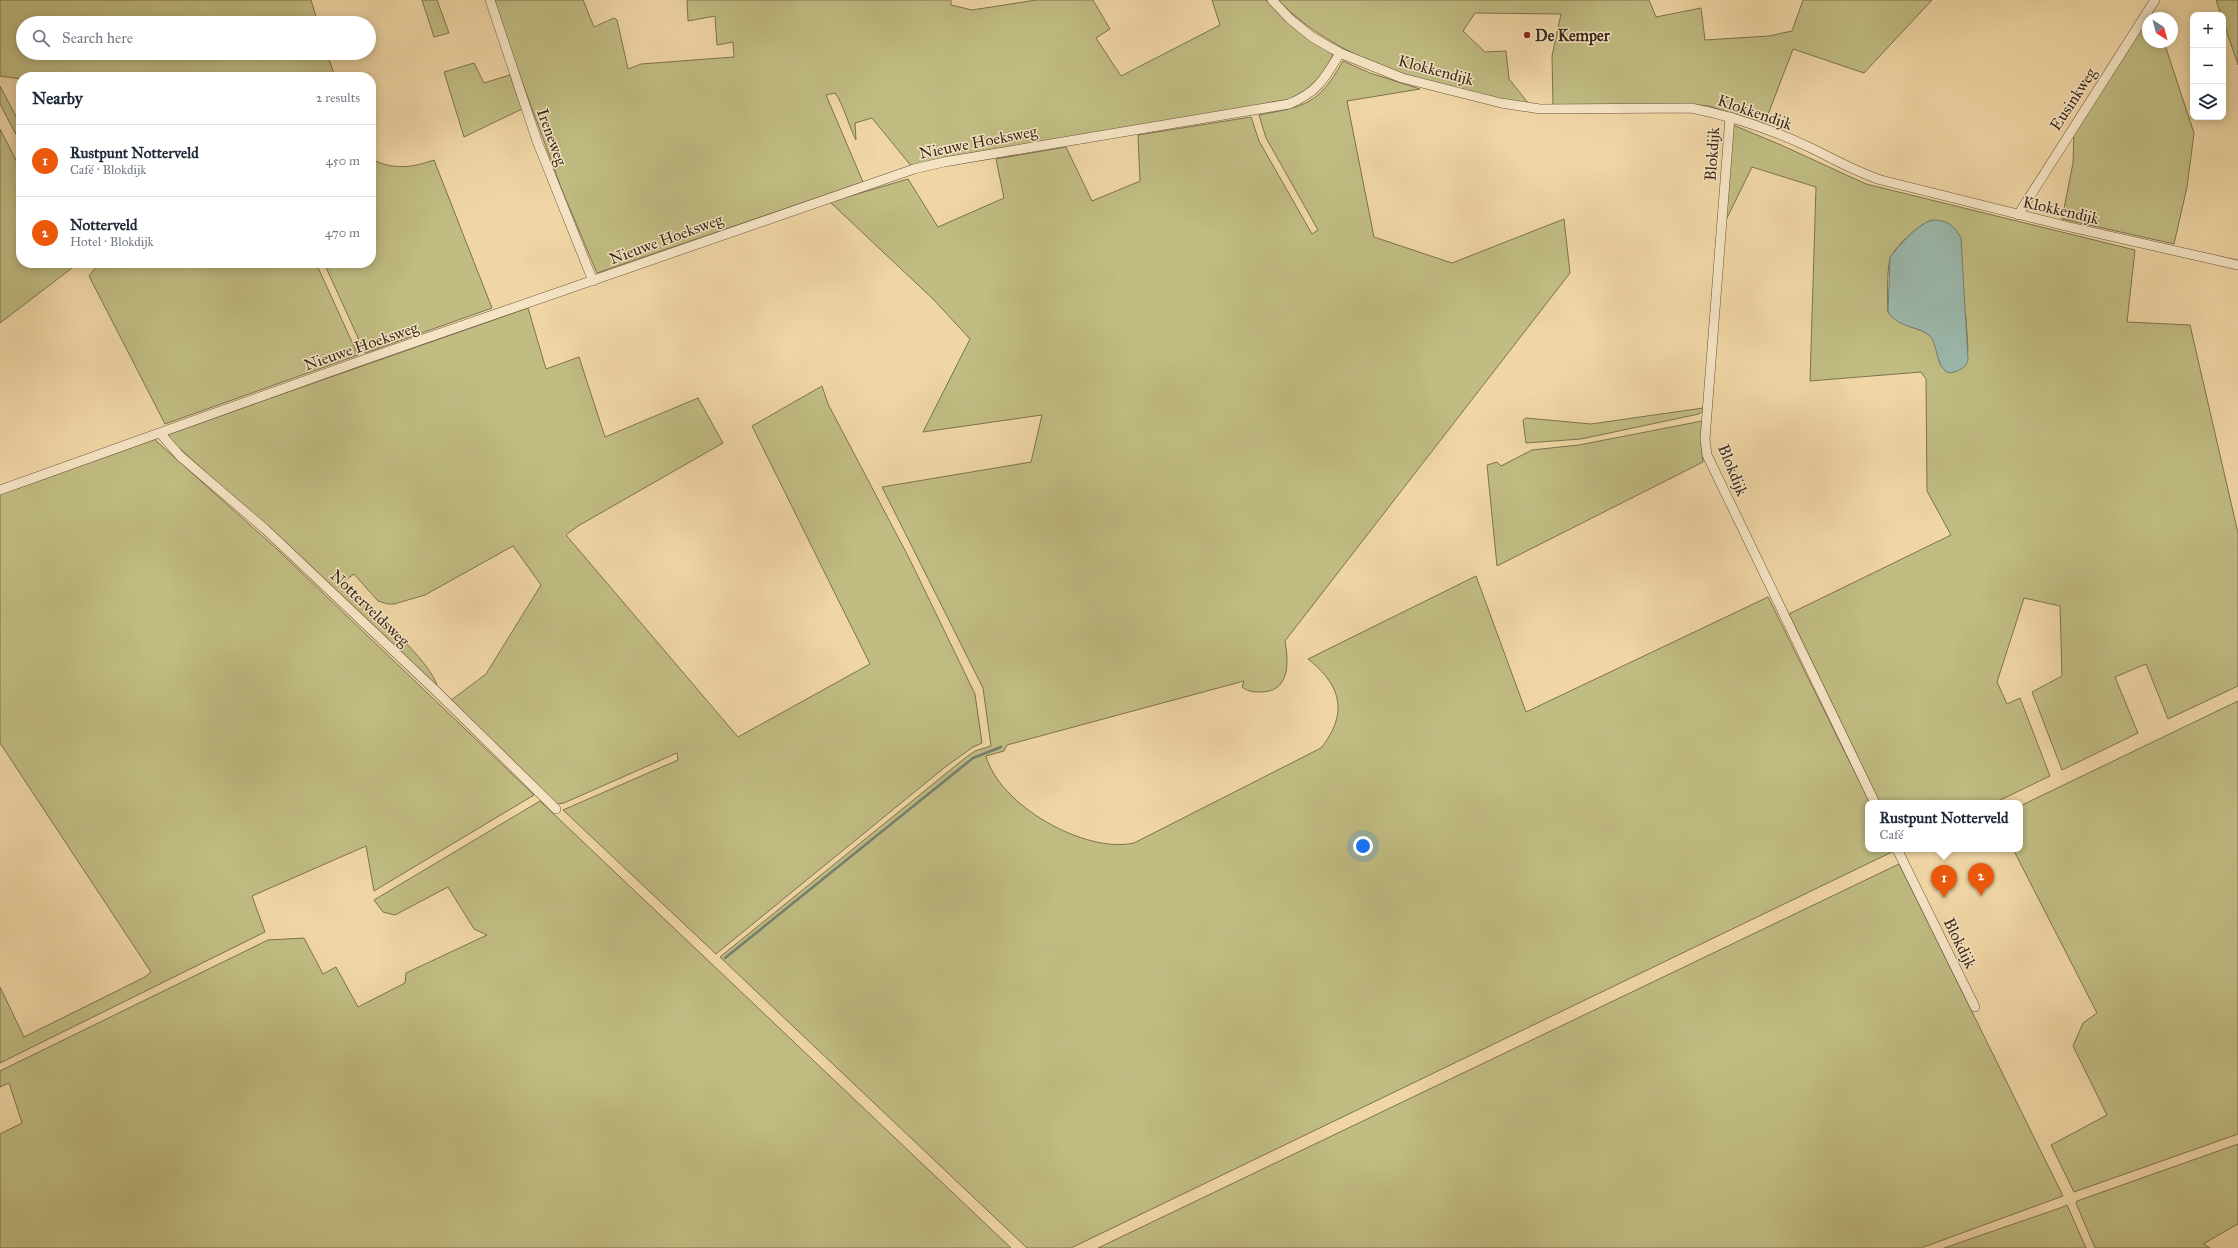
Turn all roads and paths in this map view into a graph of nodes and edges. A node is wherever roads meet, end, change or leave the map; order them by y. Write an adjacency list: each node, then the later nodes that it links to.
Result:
1 (490, 0): 8 (street, Ireneweg)
2 (1272, 0): 4 (street, Klokkendijk)
3 (2155, 0): 6 (street, Eusinkweg)
4 (1340, 53): 5 (street, Klokkendijk); 8 (street, Nieuwe Hoeksweg)
5 (1730, 117): 6 (street, Klokkendijk); 11 (street, Blokdijk)
6 (2018, 215): 7 (street, Klokkendijk)
7 (2238, 264)
8 (593, 281): 9 (street, Nieuwe Hoeksweg)
9 (160, 433): 10 (street, Nieuwe Hoeksweg); 12 (street, Notterveldsweg)
10 (0, 490)
11 (1873, 800)
12 (556, 809)
13 (1898, 852): 14 (street, Blokdijk)
14 (1975, 1007)

